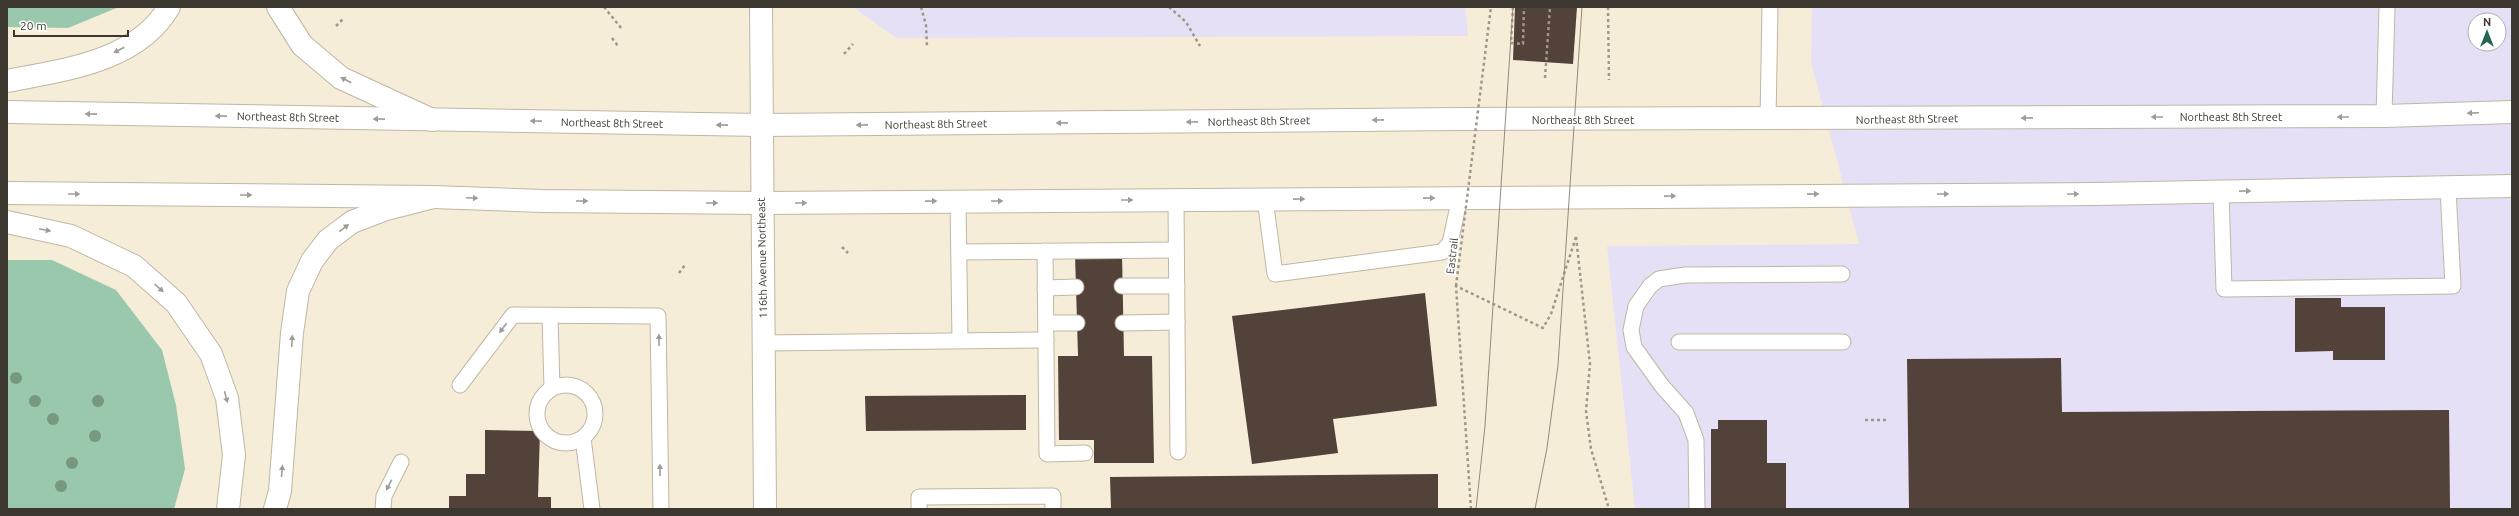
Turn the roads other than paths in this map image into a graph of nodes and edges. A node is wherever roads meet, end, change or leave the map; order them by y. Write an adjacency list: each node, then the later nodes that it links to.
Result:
1 (169, 7): 6 (main road, one-way to 6)
2 (278, 7): 10 (main road, one-way to 2)
3 (761, 7): 12 (main road, 116th Avenue Northeast)
4 (1770, 7): 11 (lane)
5 (2387, 7): 9 (lane)
6 (7, 81)
7 (7, 112): 10 (main road, Northeast 8th Street, one-way to 7)
8 (2512, 112): 9 (main road, Northeast 8th Street, one-way to 9)
9 (2384, 116): 11 (main road, Northeast 8th Street, one-way to 11)
10 (432, 120): 12 (main road, Northeast 8th Street, one-way to 10)
11 (1768, 120): 12 (main road, Northeast 8th Street, one-way to 12)
12 (761, 125): 22 (main road, 116th Avenue Northeast)
13 (2512, 186): 14 (main road)
14 (2448, 188): 15 (main road, one-way to 14); 15 (lane)
15 (2221, 192): 18 (main road, one-way to 15)
16 (7, 193): 17 (main road, one-way to 17)
17 (433, 197): 22 (main road, one-way to 22); 49 (main road, one-way to 17)
18 (1460, 197): 19 (main road, one-way to 18); 19 (lane)
19 (1265, 199): 20 (main road)
20 (1176, 200): 21 (main road, one-way to 20); 24 (lane)
21 (958, 201): 22 (main road, one-way to 21); 26 (lane)
22 (762, 203): 41 (main road, 116th Avenue Northeast)
23 (7, 222): 48 (main road, one-way to 48)
24 (1176, 250): 25 (lane); 29 (lane)
25 (1045, 251): 26 (lane); 31 (lane)
26 (959, 252): 37 (lane)
27 (1842, 274): 56 (lane)
28 (1122, 286): 29 (lane)
29 (1176, 286): 34 (lane)
30 (1076, 287): 31 (lane)
31 (1045, 288): 35 (lane)
32 (550, 316): 42 (lane, one-way to 42); 43 (lane); 52 (lane, one-way to 32)
33 (1123, 322): 34 (lane)
34 (1177, 322): 45 (lane)
35 (1046, 323): 36 (lane); 38 (lane)
36 (1077, 323)
37 (960, 340): 38 (lane); 41 (lane)
38 (1046, 340): 46 (lane)
39 (1679, 342): 40 (lane)
40 (1844, 342)
41 (763, 343): 53 (main road, 116th Avenue Northeast)
42 (460, 386)
43 (552, 388): 44 (lane); 44 (lane)
44 (583, 438): 51 (lane)
45 (1178, 452)
46 (1085, 453)
47 (401, 462): 50 (lane, one-way to 50)
48 (228, 509)
49 (275, 509)
50 (383, 509)
51 (592, 509)
52 (661, 509)
53 (766, 509)
54 (920, 509): 55 (lane)
55 (1053, 509)
56 (1697, 509)

